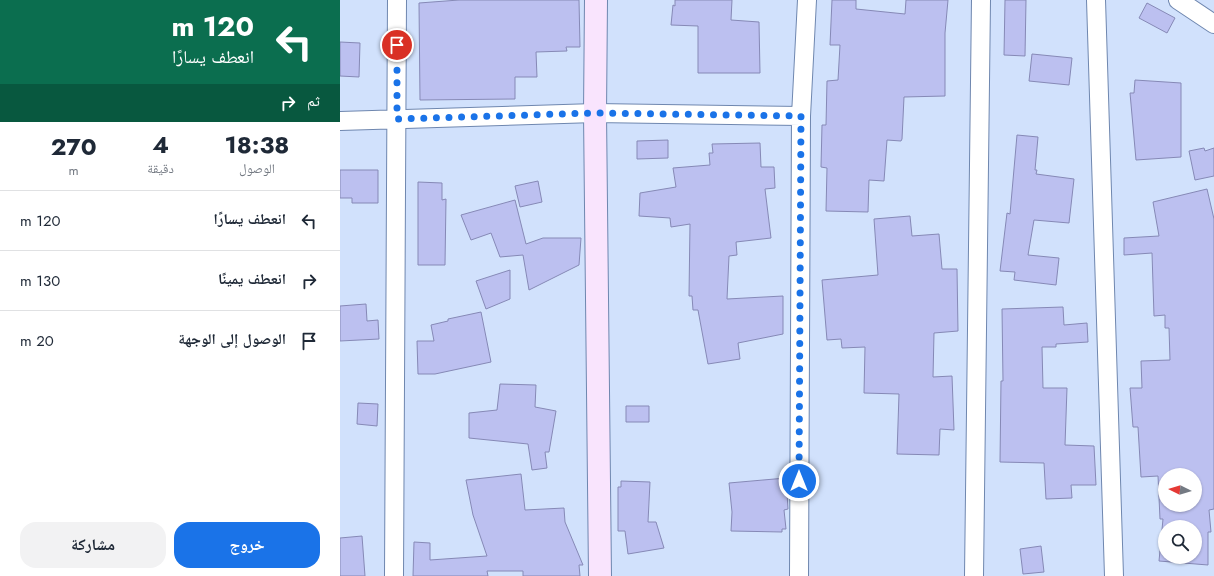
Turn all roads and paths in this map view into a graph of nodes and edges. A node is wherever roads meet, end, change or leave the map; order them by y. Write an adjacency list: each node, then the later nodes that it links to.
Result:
1 (397, 0): 10 (street)
2 (596, 0): 8 (street)
3 (807, 0): 9 (street)
4 (981, 0): 15 (street)
5 (1096, 0): 16 (street)
6 (1178, 0): 7 (street)
7 (1214, 24)
8 (595, 113): 9 (street); 10 (street); 13 (street)
9 (801, 116): 14 (street)
10 (397, 119): 11 (street); 12 (street)
11 (340, 121)
12 (394, 576)
13 (600, 576)
14 (799, 576)
15 (974, 576)
16 (1114, 576)

